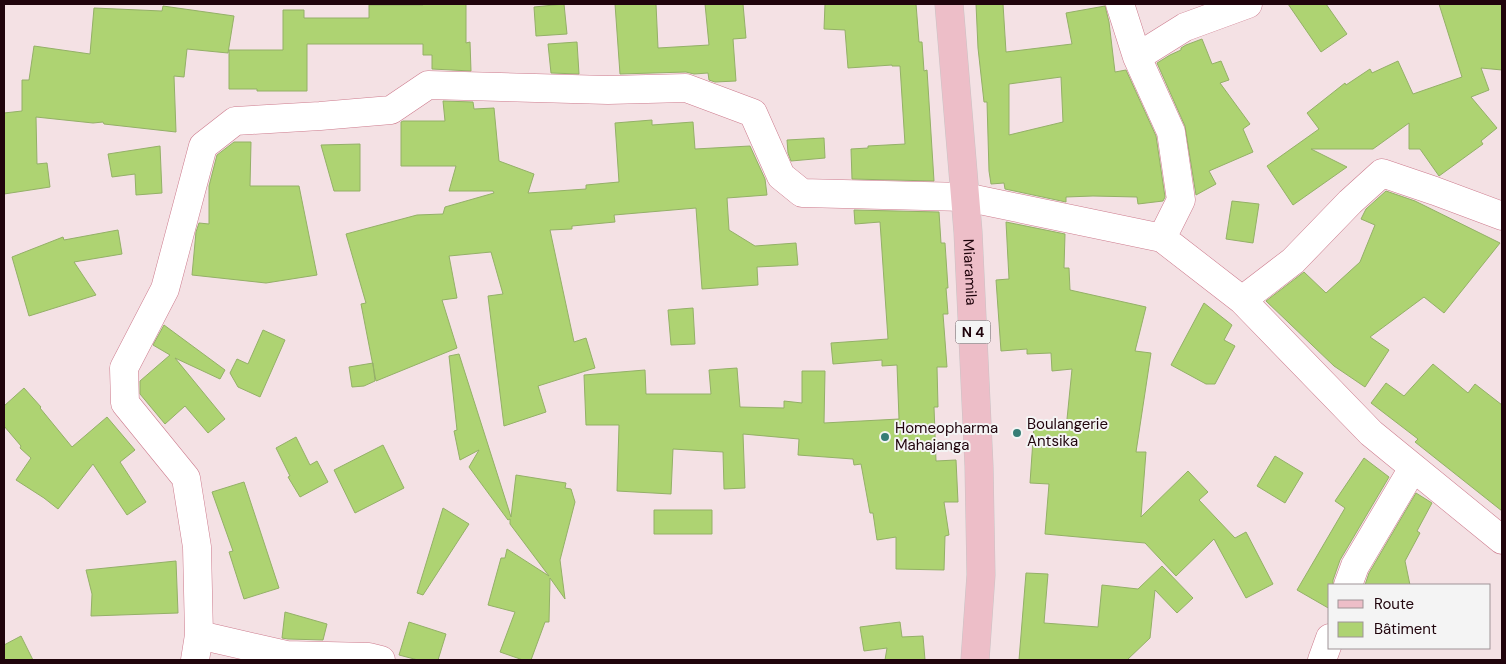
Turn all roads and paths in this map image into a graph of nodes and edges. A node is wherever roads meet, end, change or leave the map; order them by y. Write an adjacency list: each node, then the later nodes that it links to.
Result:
1 (949, 4): 5 (main road, Miaramila / N 4)
2 (1120, 4): 4 (street)
3 (1248, 4): 4 (street)
4 (1137, 57): 7 (street)
5 (965, 197): 7 (street); 13 (street); 15 (main road, Miaramila / N 4)
6 (1502, 216): 8 (street)
7 (1162, 238): 8 (street)
8 (1242, 300): 9 (street)
9 (1413, 468): 10 (street); 11 (street)
10 (1502, 540)
11 (1348, 584)
12 (1328, 644): 16 (street)
13 (197, 648): 14 (street)
14 (381, 660)
15 (975, 660)
16 (1322, 660)

